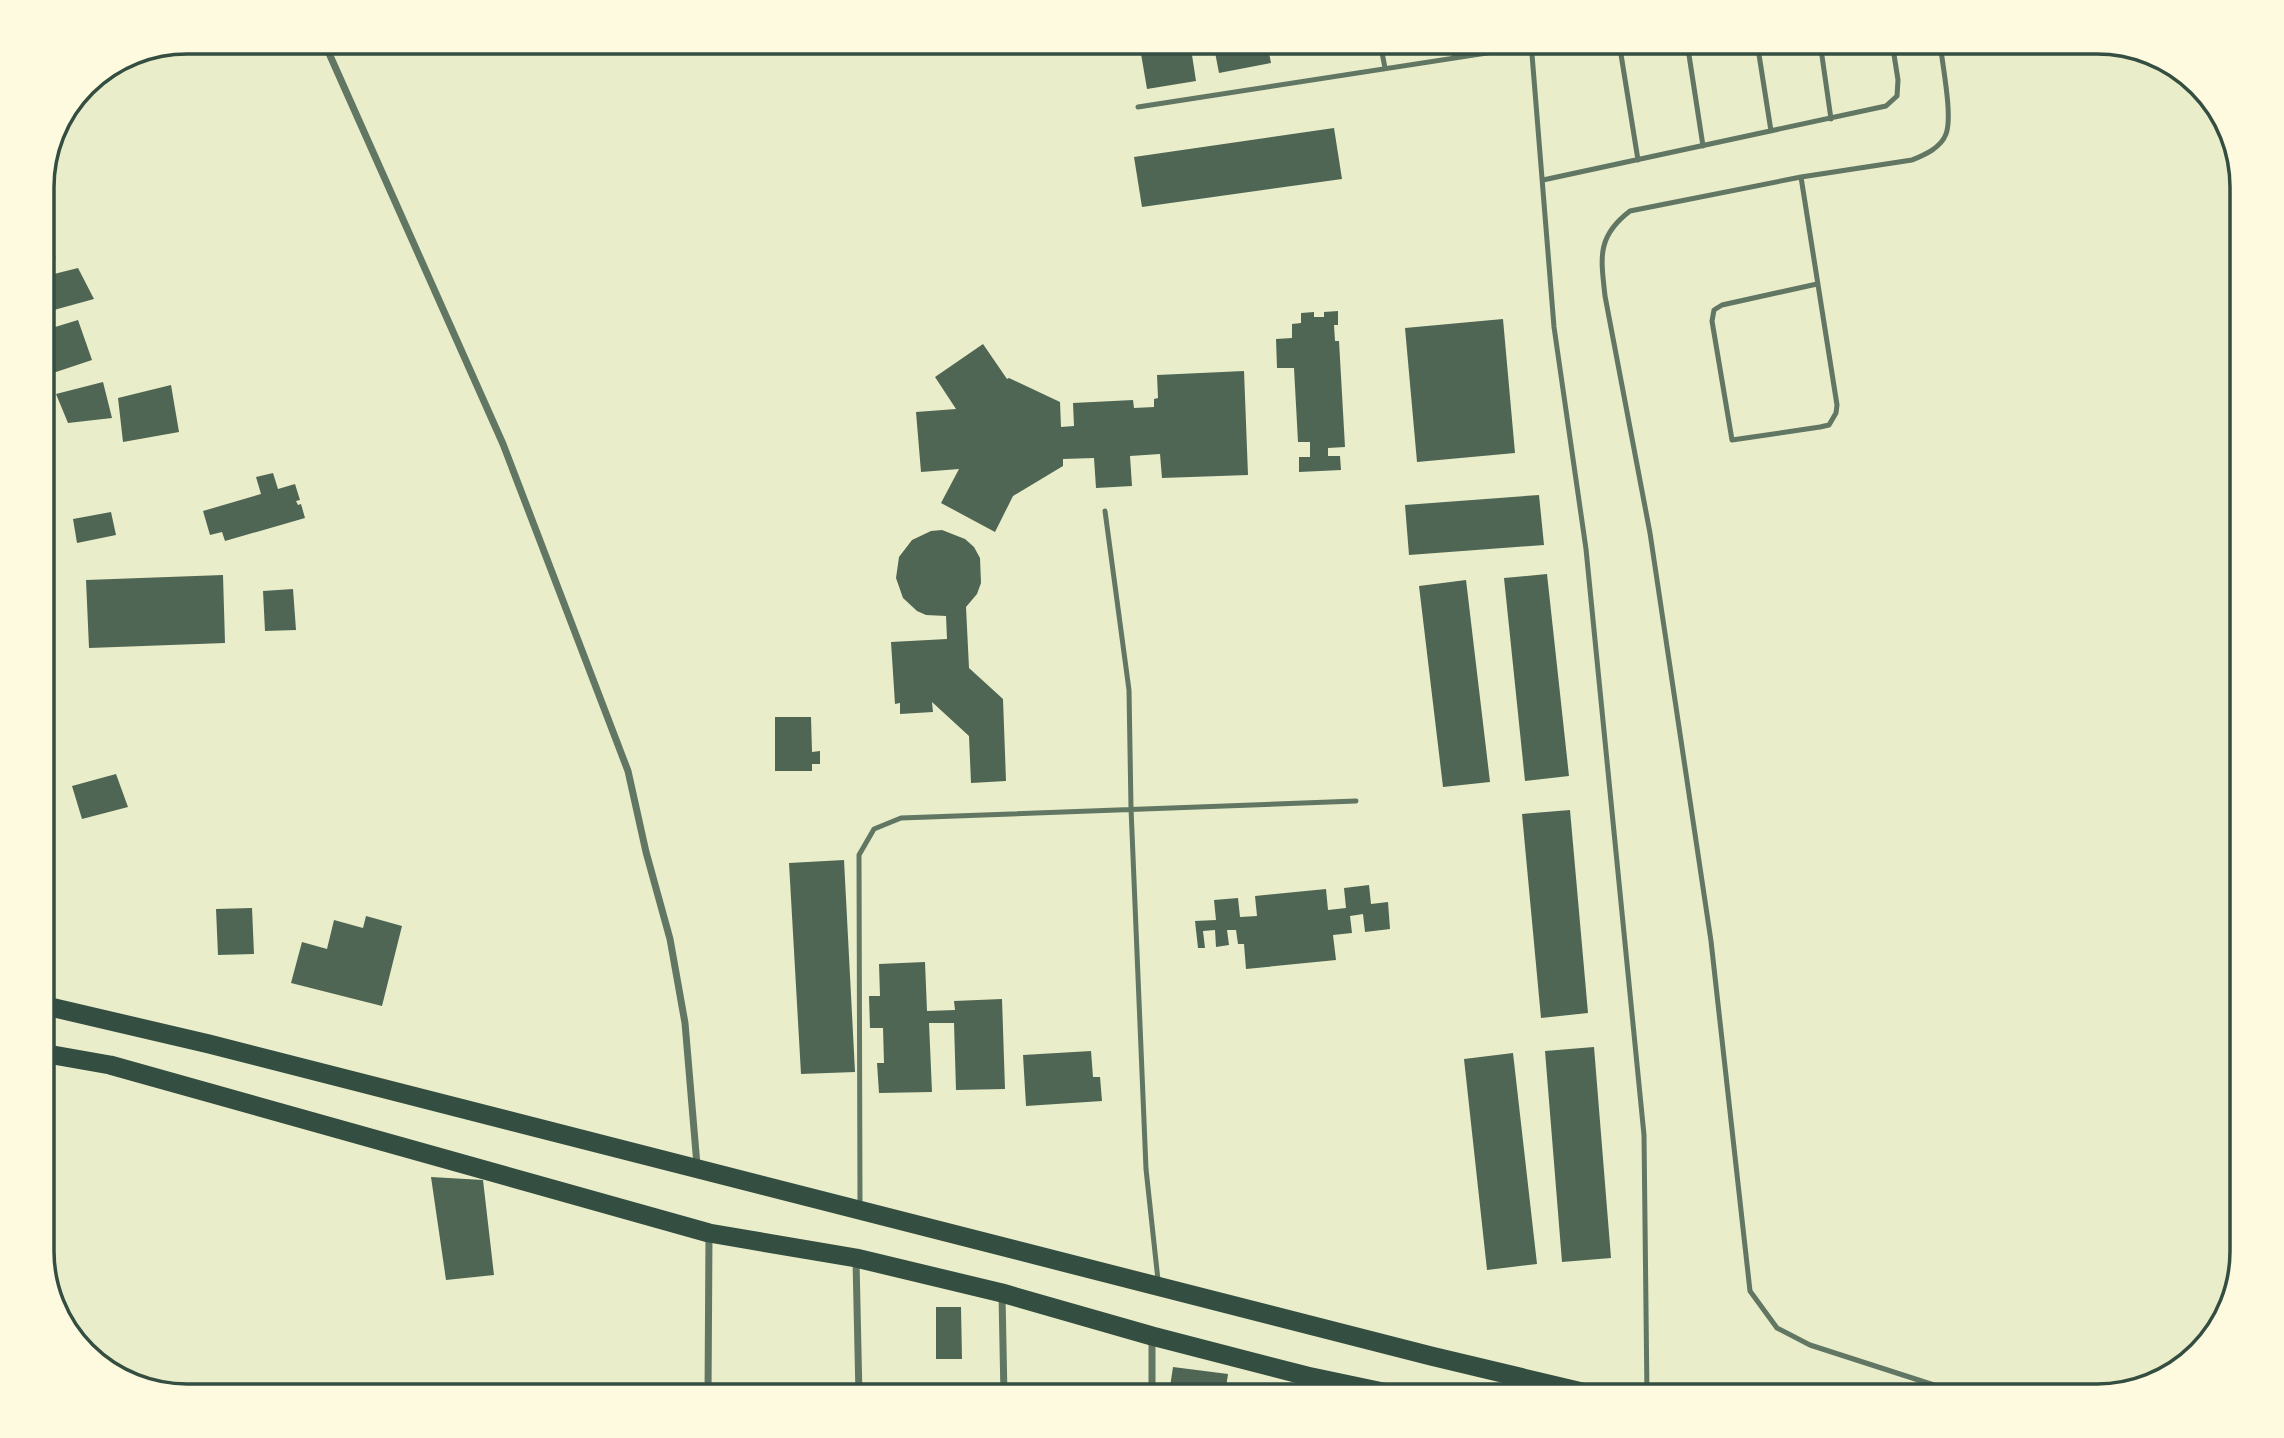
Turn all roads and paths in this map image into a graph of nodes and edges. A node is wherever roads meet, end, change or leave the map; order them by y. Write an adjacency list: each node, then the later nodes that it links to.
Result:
1 (1382, 54): 12 (lane)
2 (1471, 54): 11 (lane)
3 (1532, 54): 19 (lane)
4 (1621, 54): 17 (lane)
5 (1689, 54): 16 (lane)
6 (1759, 54): 15 (lane)
7 (1822, 54): 14 (lane)
8 (1894, 54): 14 (lane)
9 (1941, 54): 18 (lane)
10 (330, 55): 26 (street)
11 (1455, 57): 12 (lane)
12 (1385, 68): 13 (lane)
13 (1138, 107)
14 (1831, 119): 15 (lane)
15 (1771, 131): 16 (lane)
16 (1703, 146): 17 (lane)
17 (1638, 160): 19 (lane)
18 (1801, 177): 20 (lane); 40 (lane)
19 (1542, 180): 39 (lane)
20 (1817, 284): 20 (lane)
21 (1105, 511): 23 (lane)
22 (1356, 802): 23 (lane)
23 (1131, 808): 27 (lane); 30 (lane)
24 (55, 1008): 26 (highway)
25 (55, 1055): 28 (highway)
26 (697, 1169): 27 (highway)
27 (860, 1211): 30 (highway)
28 (709, 1233): 29 (highway); 33 (street)
29 (856, 1258): 31 (highway); 34 (street)
30 (1159, 1287): 38 (highway)
31 (1002, 1293): 32 (highway); 35 (street)
32 (1152, 1336): 36 (street); 37 (highway)
33 (708, 1384)
34 (859, 1384)
35 (1004, 1384)
36 (1152, 1384)
37 (1301, 1384)
38 (1549, 1384)
39 (1647, 1384)
40 (1931, 1384)

